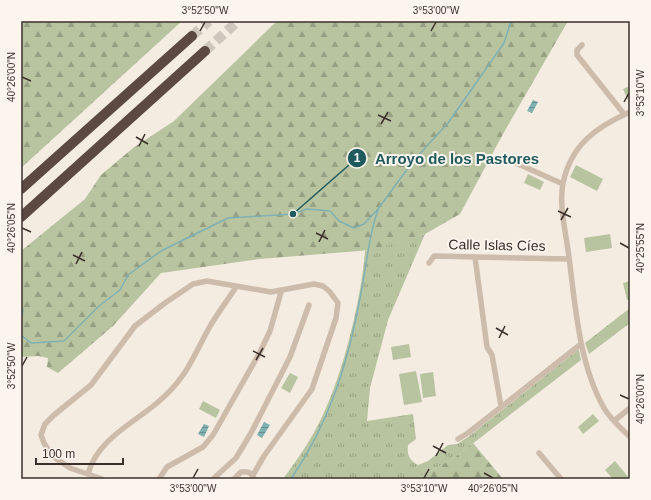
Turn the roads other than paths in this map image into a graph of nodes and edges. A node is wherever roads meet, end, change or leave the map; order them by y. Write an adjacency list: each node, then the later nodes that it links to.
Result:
1 (192, 36): 8 (highway)
2 (582, 45): 5 (street)
3 (205, 51): 9 (highway)
4 (630, 112): 5 (street)
5 (624, 114): 7 (street)
6 (509, 160): 7 (street)
7 (563, 184): 11 (street)
8 (21, 189)
9 (21, 217)
10 (475, 257): 11 (street, Calle Islas Cíes); 12 (street, Calle Islas Cíes); 17 (street)
11 (569, 259): 16 (street)
12 (429, 263)
13 (236, 287): 14 (street); 23 (street); 23 (street)
14 (281, 292): 24 (street); 26 (street)
15 (309, 305): 27 (street)
16 (581, 344): 17 (street); 19 (street)
17 (502, 406): 21 (street)
18 (630, 408): 19 (street)
19 (614, 421): 20 (street)
20 (630, 437)
21 (458, 439)
22 (539, 453): 29 (street)
23 (88, 474): 25 (street)
24 (253, 477): 28 (street)
25 (102, 479)
26 (159, 479)
27 (213, 479)
28 (234, 479)
29 (561, 479)

